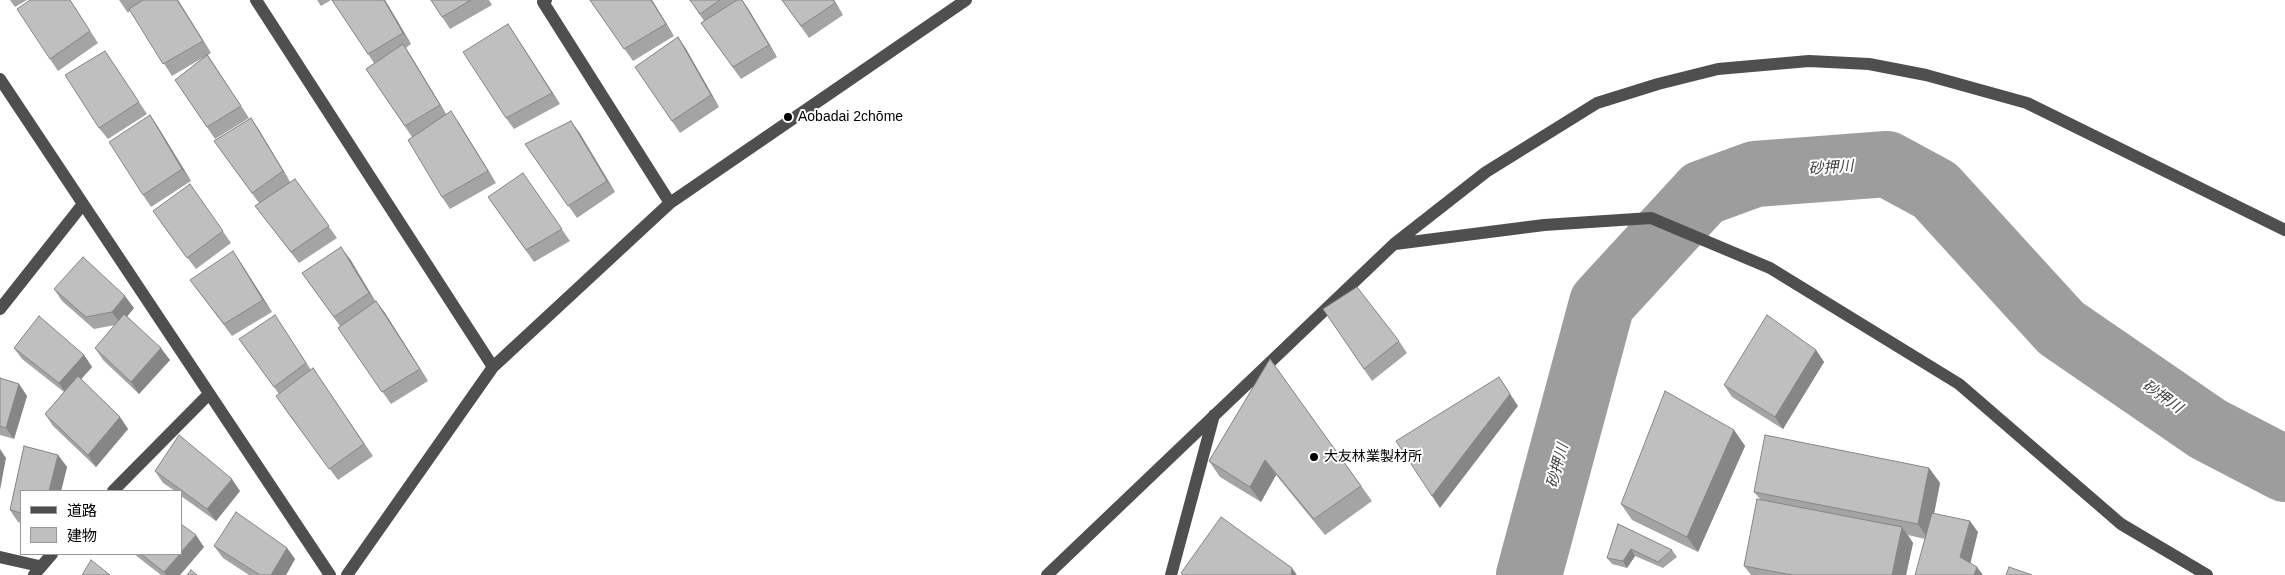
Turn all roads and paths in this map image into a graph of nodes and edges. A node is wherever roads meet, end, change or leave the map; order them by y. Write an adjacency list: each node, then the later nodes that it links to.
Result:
1 (256, 0): 10 (street)
2 (546, 0): 5 (street)
3 (966, 0): 5 (street)
4 (0, 79): 6 (street)
5 (670, 203): 10 (street)
6 (83, 204): 9 (street); 11 (street)
7 (2285, 230): 8 (street)
8 (1394, 244): 12 (street); 21 (street)
9 (0, 309)
10 (493, 366): 18 (street)
11 (209, 394): 13 (street); 17 (street)
12 (1215, 413): 19 (street); 20 (street)
13 (114, 490)
14 (51, 555): 16 (street)
15 (0, 557): 16 (street)
16 (37, 571)
17 (330, 575)
18 (347, 575)
19 (1047, 575)
20 (1170, 575)
21 (2207, 575)

